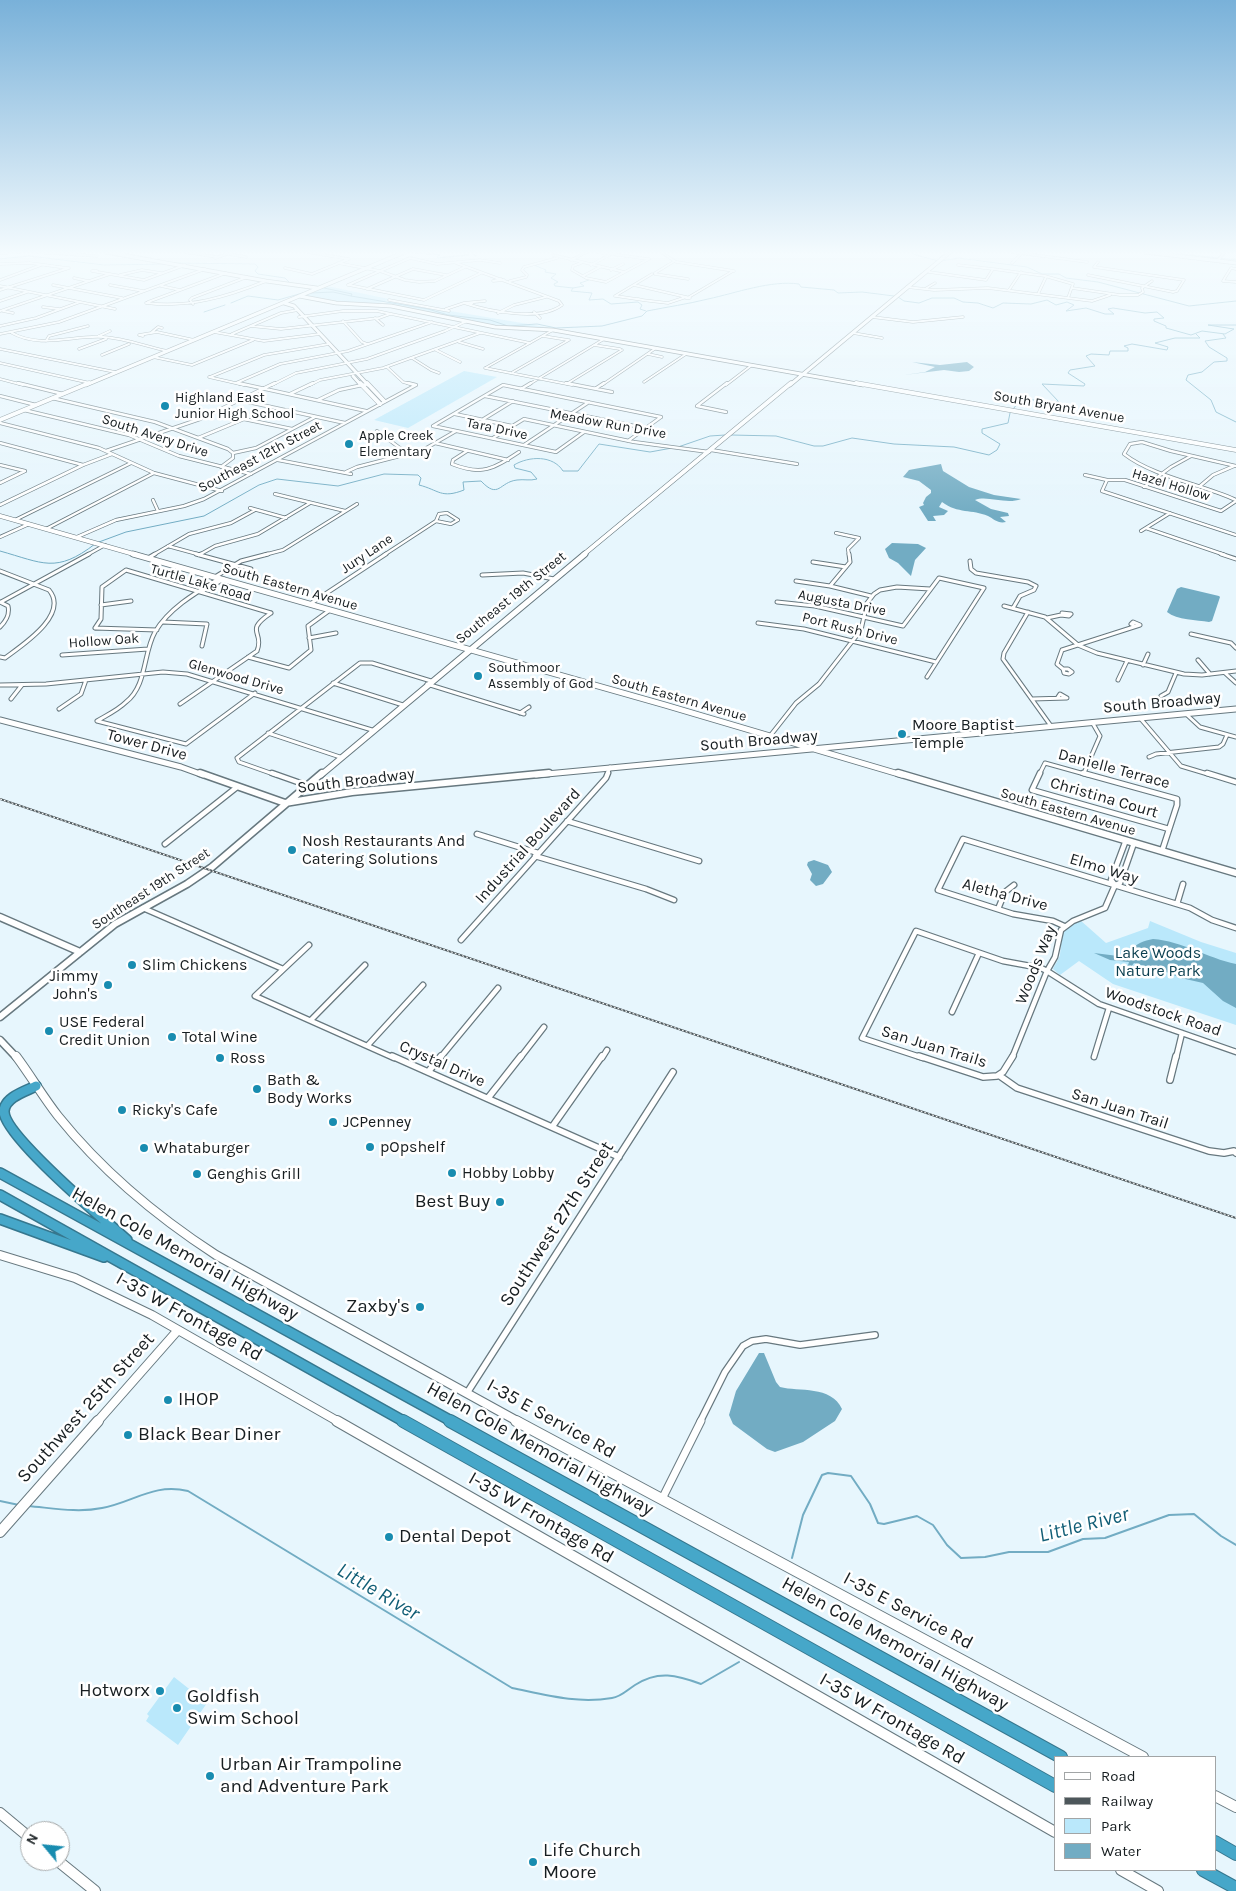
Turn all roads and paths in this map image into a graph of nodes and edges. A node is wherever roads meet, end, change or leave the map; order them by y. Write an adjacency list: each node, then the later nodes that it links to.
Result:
1 (40, 340): 18 (street)
2 (54, 340): 18 (street)
3 (56, 340): 26 (street)
4 (102, 340): 30 (street)
5 (118, 340): 21 (street)
6 (251, 340): 39 (street)
7 (321, 340): 23 (street)
8 (326, 340): 24 (street)
9 (360, 340): 25 (street)
10 (379, 340): 25 (street)
11 (418, 340): 44 (street)
12 (516, 340): 22 (street)
13 (535, 340): 22 (street)
14 (569, 340): 49 (street)
15 (602, 340): 27 (street)
16 (611, 340): 28 (street, South Bryant Avenue)
17 (844, 340): 53 (street, Southeast 19th Street)
18 (46, 341)
19 (192, 341): 33 (street)
20 (458, 341): 31 (street); 32 (street)
21 (131, 343): 33 (street); 35 (street)
22 (530, 343): 49 (street)
23 (324, 344): 24 (street); 36 (street); 58 (street)
24 (329, 344): 34 (street)
25 (368, 344): 34 (street)
26 (56, 345)
27 (594, 345): 54 (street); 59 (street)
28 (656, 348): 37 (street); 38 (street, South Bryant Avenue)
29 (0, 349): 48 (street)
30 (79, 349)
31 (484, 349)
32 (435, 350): 41 (street); 42 (street)
33 (168, 351): 39 (street)
34 (338, 353): 36 (street); 44 (street)
35 (102, 354)
36 (333, 354): 45 (street); 58 (street)
37 (648, 354): 40 (street); 64 (street)
38 (686, 354): 46 (street, South Bryant Avenue); 56 (street)
39 (153, 357): 48 (street)
40 (662, 357)
41 (412, 358): 47 (street); 50 (street)
42 (460, 362)
43 (0, 363): 57 (street)
44 (348, 363): 45 (street); 52 (street)
45 (342, 364): 51 (street); 62 (street)
46 (752, 365): 53 (street, South Bryant Avenue); 80 (street)
47 (387, 367): 52 (street); 73 (street, Southeast 12th Street)
48 (115, 372): 57 (street)
49 (513, 372): 54 (street)
50 (439, 373)
51 (352, 374): 52 (street); 61 (street); 67 (street)
52 (357, 374): 60 (street)
53 (804, 374): 98 (street, South Bryant Avenue); 112 (street, Southeast 19th Street)
54 (540, 378): 59 (street); 63 (street)
55 (0, 379): 66 (street)
56 (644, 382)
57 (90, 383): 66 (street)
58 (236, 383): 62 (street)
59 (568, 383): 64 (street)
60 (367, 384): 61 (street); 73 (street)
61 (362, 385): 72 (street); 76 (street)
62 (263, 389): 67 (street); 71 (street)
63 (521, 389): 69 (street); 75 (street)
64 (595, 389): 65 (street)
65 (612, 392)
66 (63, 394): 70 (street)
67 (290, 394): 72 (street)
68 (0, 396): 77 (street)
69 (485, 396): 74 (street); 82 (street)
70 (52, 398): 77 (street); 91 (street)
71 (239, 400): 85 (street); 91 (street)
72 (318, 400): 79 (street)
73 (384, 401): 76 (street, Southeast 12th Street)
74 (513, 401): 81 (street); 86 (street)
75 (589, 402): 81 (street); 92 (street)
76 (380, 404): 79 (street, Southeast 12th Street)
77 (36, 405): 78 (street)
78 (24, 410): 84 (street); 101 (street, South Avery Drive)
79 (367, 411): 88 (street, Southeast 12th Street)
80 (726, 412)
81 (572, 413): 89 (street); 92 (street)
82 (454, 414): 86 (street); 94 (street, Tara Drive)
83 (0, 415): 84 (street)
84 (8, 417): 87 (street)
85 (315, 417): 88 (street); 93 (street)
86 (482, 420): 90 (street)
87 (0, 422): 109 (street)
88 (345, 423): 117 (street, Southeast 12th Street)
89 (554, 425): 90 (street, Meadow Run Drive); 96 (street, Meadow Run Drive); 107 (street)
90 (512, 426): 100 (street)
91 (173, 428): 99 (street); 101 (street)
92 (645, 428): 102 (street)
93 (292, 429): 99 (street); 113 (street)
94 (456, 430): 100 (street, Tara Drive); 106 (street)
95 (377, 431): 115 (street)
96 (584, 432): 102 (street, Meadow Run Drive); 107 (street, Tara Drive)
97 (1142, 433): 98 (street, South Bryant Avenue); 104 (street); 108 (street, South Bryant Avenue)
98 (1136, 436): 103 (street)
99 (198, 438): 113 (street)
100 (493, 438): 107 (street, Tara Drive)
101 (141, 440): 109 (street); 124 (street, South Avery Drive)
102 (628, 441): 112 (street, Meadow Run Drive)
103 (1137, 442): 104 (street); 129 (street)
104 (1142, 442): 116 (street)
105 (0, 443): 122 (street)
106 (435, 444): 110 (street); 115 (street)
107 (524, 445)
108 (1236, 450)
109 (106, 451): 114 (street)
110 (467, 451): 118 (street); 118 (street)
111 (519, 452): 118 (street)
112 (708, 452): 120 (street, Meadow Run Drive); 174 (street, Southeast 19th Street)
113 (233, 453): 124 (street)
114 (112, 454): 119 (street); 122 (street)
115 (408, 454): 125 (street)
116 (1191, 456): 123 (street); 129 (street)
117 (278, 460): 125 (street); 127 (street, Southeast 12th Street)
118 (508, 460)
119 (131, 463): 126 (street); 149 (street)
120 (797, 464)
121 (0, 465): 132 (street)
122 (84, 465): 141 (street)
123 (1235, 466): 133 (street)
124 (221, 467): 127 (street, South Avery Drive)
125 (346, 472): 128 (street)
126 (154, 473): 135 (street); 153 (street)
127 (251, 474): 135 (street, Southeast 12th Street)
128 (352, 474)
129 (1162, 474): 133 (street); 134 (street)
130 (1085, 476): 131 (street, Hazel Hollow)
131 (1106, 480): 134 (street, Hazel Hollow); 146 (street)
132 (0, 483)
133 (1200, 486): 138 (street)
134 (1144, 487): 138 (street, Hazel Hollow)
135 (222, 491): 144 (street, Southeast 12th Street)
136 (275, 494): 139 (street)
137 (153, 500): 144 (street)
138 (1236, 501)
139 (310, 503): 145 (street); 148 (street)
140 (357, 504): 145 (street)
141 (0, 505)
142 (250, 508): 143 (street)
143 (255, 510): 148 (street); 162 (street)
144 (158, 511): 158 (street, Southeast 12th Street)
145 (345, 511): 168 (street)
146 (1170, 513): 152 (street); 156 (street)
147 (0, 516): 149 (street, South Eastern Avenue)
148 (286, 518): 163 (street)
149 (15, 520): 151 (street, South Eastern Avenue)
150 (436, 521): 150 (street, Jury Lane); 184 (street, Jury Lane)
151 (29, 524): 153 (street, South Eastern Avenue); 157 (street)
152 (1146, 528): 154 (street); 159 (street)
153 (46, 529): 158 (street, South Eastern Avenue)
154 (1141, 531)
155 (836, 533): 169 (street)
156 (1236, 535)
157 (0, 537)
158 (77, 538): 161 (street, South Eastern Avenue)
159 (1186, 542): 160 (street); 165 (street)
160 (1182, 545)
161 (105, 546): 164 (street, South Eastern Avenue); 176 (street)
162 (168, 546): 163 (street); 164 (street)
163 (199, 554): 168 (street)
164 (148, 558): 173 (street, South Eastern Avenue)
165 (1236, 559)
166 (970, 560): 187 (street)
167 (813, 562): 169 (street)
168 (235, 564): 170 (street); 173 (street)
169 (846, 567): 177 (street)
170 (251, 569)
171 (0, 571): 176 (street)
172 (482, 575): 174 (street)
173 (220, 578): 179 (street); 184 (street, South Eastern Avenue)
174 (554, 579): 206 (street, Southeast 19th Street)
175 (796, 581): 177 (street)
176 (33, 584): 182 (street); 209 (street)
177 (830, 586): 180 (street)
178 (930, 589): 180 (street); 191 (street, Augusta Drive); 213 (street)
179 (200, 593): 185 (street, Turtle Lake Road); 193 (street); 210 (street, Turtle Lake Road)
180 (871, 596): 191 (street)
181 (131, 601): 185 (street)
182 (0, 602): 196 (street)
183 (777, 602): 191 (street, Augusta Drive)
184 (310, 604): 188 (street, South Eastern Avenue)
185 (101, 605): 197 (street)
186 (1004, 606): 187 (street)
187 (1013, 608): 189 (street)
188 (330, 610): 200 (street); 206 (street, South Eastern Avenue)
189 (1028, 612): 192 (street); 234 (street)
190 (1064, 615): 192 (street)
191 (865, 618): 201 (street)
192 (1047, 618): 202 (street)
193 (163, 622): 197 (street); 203 (street)
194 (758, 623): 201 (street, Port Rush Drive)
195 (1134, 626): 202 (street)
196 (0, 627)
197 (157, 630): 205 (street)
198 (336, 633): 200 (street)
199 (1190, 634): 204 (street)
200 (309, 638): 210 (street)
201 (852, 641): 213 (street, Port Rush Drive); 249 (street)
202 (1078, 645): 212 (street); 215 (street)
203 (202, 646)
204 (1236, 648)
205 (148, 649): 208 (street, Hollow Oak); 219 (street)
206 (469, 649): 225 (street, Southeast 19th Street); 249 (street, South Eastern Avenue)
207 (1148, 654): 214 (street)
208 (62, 655)
209 (0, 657)
210 (248, 657): 224 (street)
211 (1198, 660): 220 (street)
212 (1127, 661): 214 (street); 223 (street)
213 (936, 662): 221 (street)
214 (1143, 665): 217 (street)
215 (1064, 669)
216 (1236, 671): 218 (street)
217 (1176, 673): 220 (street); 231 (street)
218 (1225, 673): 220 (street); 227 (street)
219 (140, 674): 222 (street, Glenwood Drive); 224 (street, Glenwood Drive); 230 (street)
220 (1210, 674)
221 (927, 676)
222 (86, 680): 229 (street, Glenwood Drive); 239 (street)
223 (1118, 680)
224 (214, 681): 230 (street, Glenwood Drive); 235 (street)
225 (429, 682): 226 (street); 236 (street, Southeast 19th Street); 237 (street)
226 (333, 683): 236 (street); 238 (street)
227 (1236, 683)
228 (0, 685): 229 (street, Glenwood Drive)
229 (22, 685): 233 (street)
230 (255, 693): 238 (street, Glenwood Drive)
231 (1162, 696)
232 (1058, 697): 234 (street)
233 (11, 699)
234 (1032, 699): 245 (street)
235 (180, 704)
236 (403, 704): 246 (street, Southeast 19th Street)
237 (529, 707)
238 (302, 708): 246 (street, Glenwood Drive); 247 (street)
239 (58, 709)
240 (1236, 709): 241 (street, South Broadway)
241 (1186, 714): 242 (street, South Broadway); 248 (street)
242 (1140, 718): 244 (street, South Broadway); 252 (street)
243 (0, 720): 259 (street, Tower Drive)
244 (1092, 722): 245 (street, South Broadway); 256 (street)
245 (1051, 726): 251 (street, South Broadway)
246 (372, 730): 253 (street, Southeast 19th Street)
247 (268, 733): 253 (street); 258 (street)
248 (1227, 735): 250 (street); 252 (street)
249 (770, 736): 251 (street, South Eastern Avenue)
250 (1236, 737)
251 (813, 748): 255 (street, South Broadway); 266 (street, South Eastern Avenue)
252 (1169, 752): 254 (street); 257 (street)
253 (340, 757): 258 (street, Southeast 19th Street)
254 (1149, 757)
255 (610, 767): 261 (street, South Broadway); 263 (street, Industrial Boulevard)
256 (1084, 773): 260 (street, Danielle Terrace); 264 (street, Danielle Terrace)
257 (1236, 782)
258 (306, 786): 261 (street); 262 (street, Southeast 19th Street)
259 (237, 787): 262 (street, Tower Drive); 268 (street)
260 (1032, 790): 264 (street, Christina Court)
261 (352, 792): 262 (street, South Broadway)
262 (286, 803): 279 (street, Southeast 19th Street)
263 (567, 821): 270 (street, Industrial Boulevard); 271 (street)
264 (1169, 829): 269 (street)
265 (477, 834): 270 (street)
266 (1126, 840): 267 (street, South Eastern Avenue); 275 (street, Woods Way)
267 (1134, 843): 269 (street, South Eastern Avenue); 275 (street, Woods Way)
268 (165, 844)
269 (1162, 851): 272 (street, South Eastern Avenue)
270 (536, 855): 277 (street); 284 (street, Industrial Boulevard)
271 (699, 860)
272 (1236, 873)
273 (1183, 884): 278 (street)
274 (1014, 885): 280 (street)
275 (1115, 885): 276 (street, Elmo Way); 278 (street, Elmo Way); 282 (street, Woods Way)
276 (938, 890): 280 (street, Aletha Drive)
277 (674, 900)
278 (1177, 904): 283 (street, Elmo Way)
279 (143, 908): 286 (street, Southeast 19th Street); 289 (street)
280 (998, 909): 282 (street, Aletha Drive)
281 (0, 917): 286 (street)
282 (1064, 926): 290 (street, Woods Way)
283 (1236, 928)
284 (461, 940)
285 (309, 945): 289 (street)
286 (80, 952): 295 (street, Southeast 19th Street)
287 (979, 953): 290 (street, Woodstock Road); 294 (street); 299 (street, Woodstock Road)
288 (365, 965): 296 (street)
289 (284, 969): 296 (street, Crystal Drive)
290 (1047, 970): 293 (street, Woodstock Road); 307 (street, Woods Way)
291 (423, 985): 301 (street)
292 (498, 988): 305 (street)
293 (1109, 1008): 298 (street, Woodstock Road); 304 (street)
294 (952, 1012)
295 (0, 1017)
296 (311, 1020): 301 (street, Crystal Drive)
297 (544, 1027): 310 (street)
298 (1182, 1033): 303 (street, Woodstock Road); 308 (street)
299 (862, 1038): 307 (street, San Juan Trails)
300 (0, 1040): 309 (street, I-35 E Service Rd)
301 (368, 1045): 305 (street, Crystal Drive)
302 (607, 1050): 311 (street)
303 (1236, 1052)
304 (1094, 1056)
305 (428, 1072): 310 (street, Crystal Drive)
306 (673, 1072): 313 (street, Southwest 27th Street)
307 (1000, 1076): 312 (street, San Juan Trail)
308 (1170, 1080)
309 (36, 1086): 317 (highway); 322 (street, I-35 E Service Rd)
310 (488, 1098): 311 (street, Crystal Drive)
311 (552, 1127): 313 (street, Crystal Drive)
312 (1235, 1151)
313 (619, 1157): 322 (street, Southwest 27th Street)
314 (0, 1173): 317 (highway, Helen Cole Memorial Highway)
315 (0, 1195): 319 (highway)
316 (0, 1219): 319 (highway)
317 (136, 1248): 325 (highway, Helen Cole Memorial Highway)
318 (0, 1255): 320 (street, I-35 W Frontage Rd)
319 (122, 1263): 327 (highway)
320 (178, 1330): 324 (street, Southwest 25th Street); 332 (street, I-35 W Frontage Rd)
321 (875, 1335): 323 (street)
322 (466, 1393): 323 (street, I-35 E Service Rd)
323 (662, 1499): 326 (street, I-35 E Service Rd)
324 (0, 1532)
325 (1060, 1756)
326 (1141, 1756)
327 (1054, 1785)
328 (1216, 1797): 329 (street)
329 (1236, 1807)
330 (0, 1813): 331 (street)
331 (20, 1830)
332 (1054, 1831)
333 (1216, 1843): 334 (highway)
334 (1236, 1854)
335 (70, 1871): 339 (street)
336 (1123, 1871): 340 (street)
337 (1205, 1871): 338 (highway)
338 (1236, 1888)
339 (94, 1891)
340 (1158, 1891)

